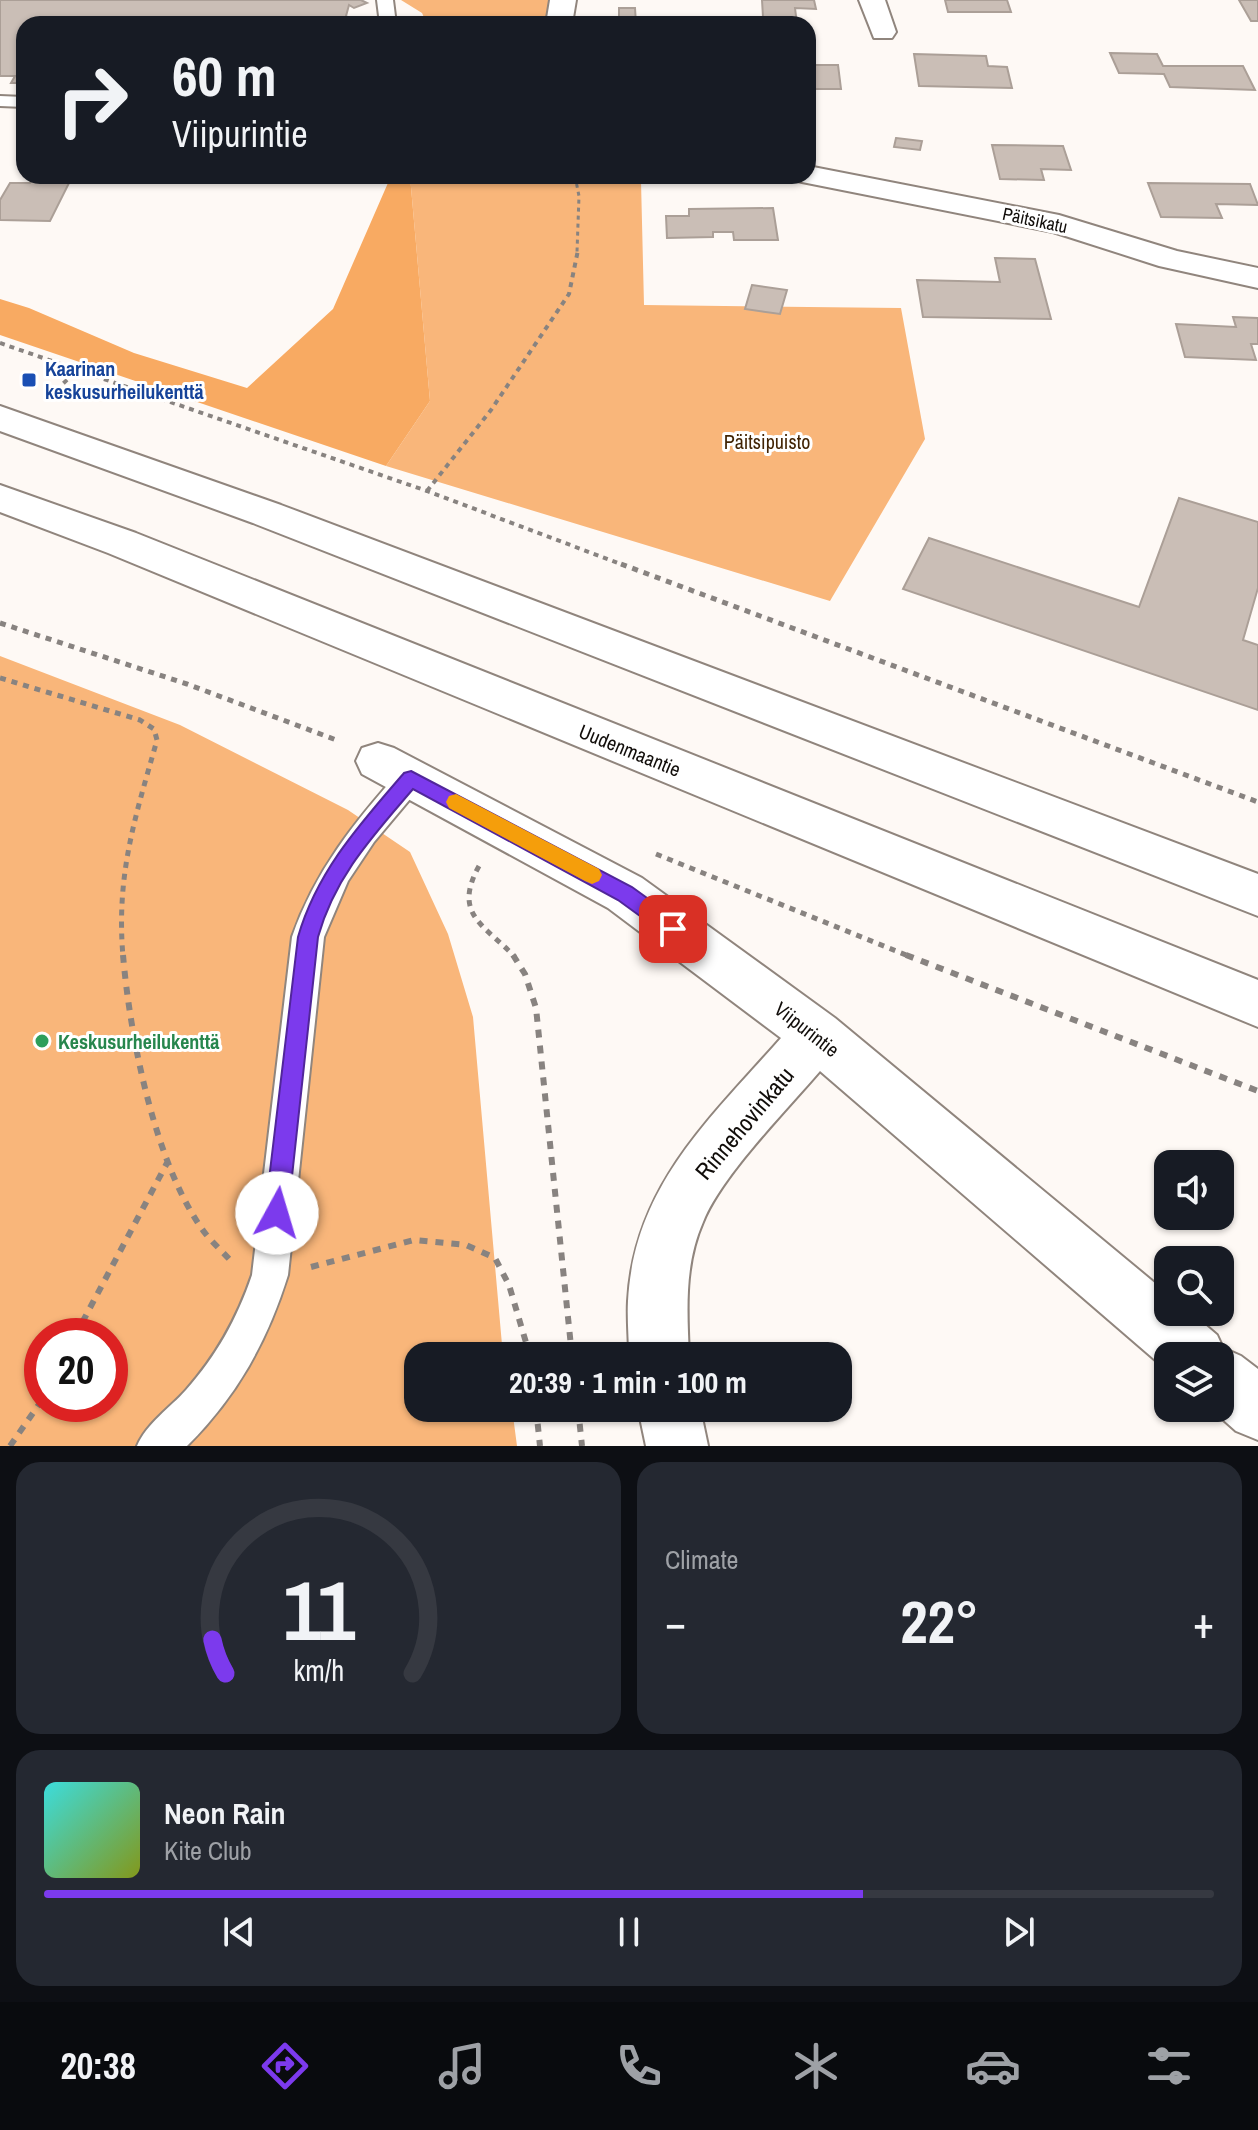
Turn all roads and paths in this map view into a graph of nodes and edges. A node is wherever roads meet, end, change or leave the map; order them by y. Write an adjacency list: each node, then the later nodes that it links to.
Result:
1 (872, 0): 2 (main road)
2 (883, 32)
3 (816, 177): 5 (main road, Päitsikatu)
4 (577, 184): 10 (path)
5 (1258, 278)
6 (0, 343): 7 (path)
7 (80, 369): 8 (path); 10 (path)
8 (56, 390)
9 (0, 418): 18 (main road)
10 (427, 491): 15 (path)
11 (0, 498): 19 (main road, Uudenmaantie)
12 (0, 623): 14 (path)
13 (0, 678): 22 (path)
14 (379, 757): 16 (main road, Viipurintie); 23 (lane)
15 (1258, 802)
16 (507, 829): 20 (main road, Viipurintie); 26 (path)
17 (647, 850): 21 (path)
18 (1258, 895)
19 (1258, 1004)
20 (817, 1035): 27 (main road, Rinnehovinkatu); 28 (main road, Viipurintie)
21 (1258, 1091)
22 (168, 1162): 23 (path); 24 (path)
23 (270, 1275): 25 (path); 36 (lane)
24 (85, 1318)
25 (526, 1342)
26 (571, 1342)
27 (658, 1342)
28 (1179, 1342)
29 (1234, 1389): 30 (main road)
30 (1258, 1409)
31 (27, 1422): 35 (path)
32 (537, 1422): 37 (path)
33 (579, 1422): 38 (path)
34 (672, 1422): 39 (main road)
35 (10, 1446)
36 (157, 1446)
37 (540, 1446)
38 (582, 1446)
39 (677, 1446)

